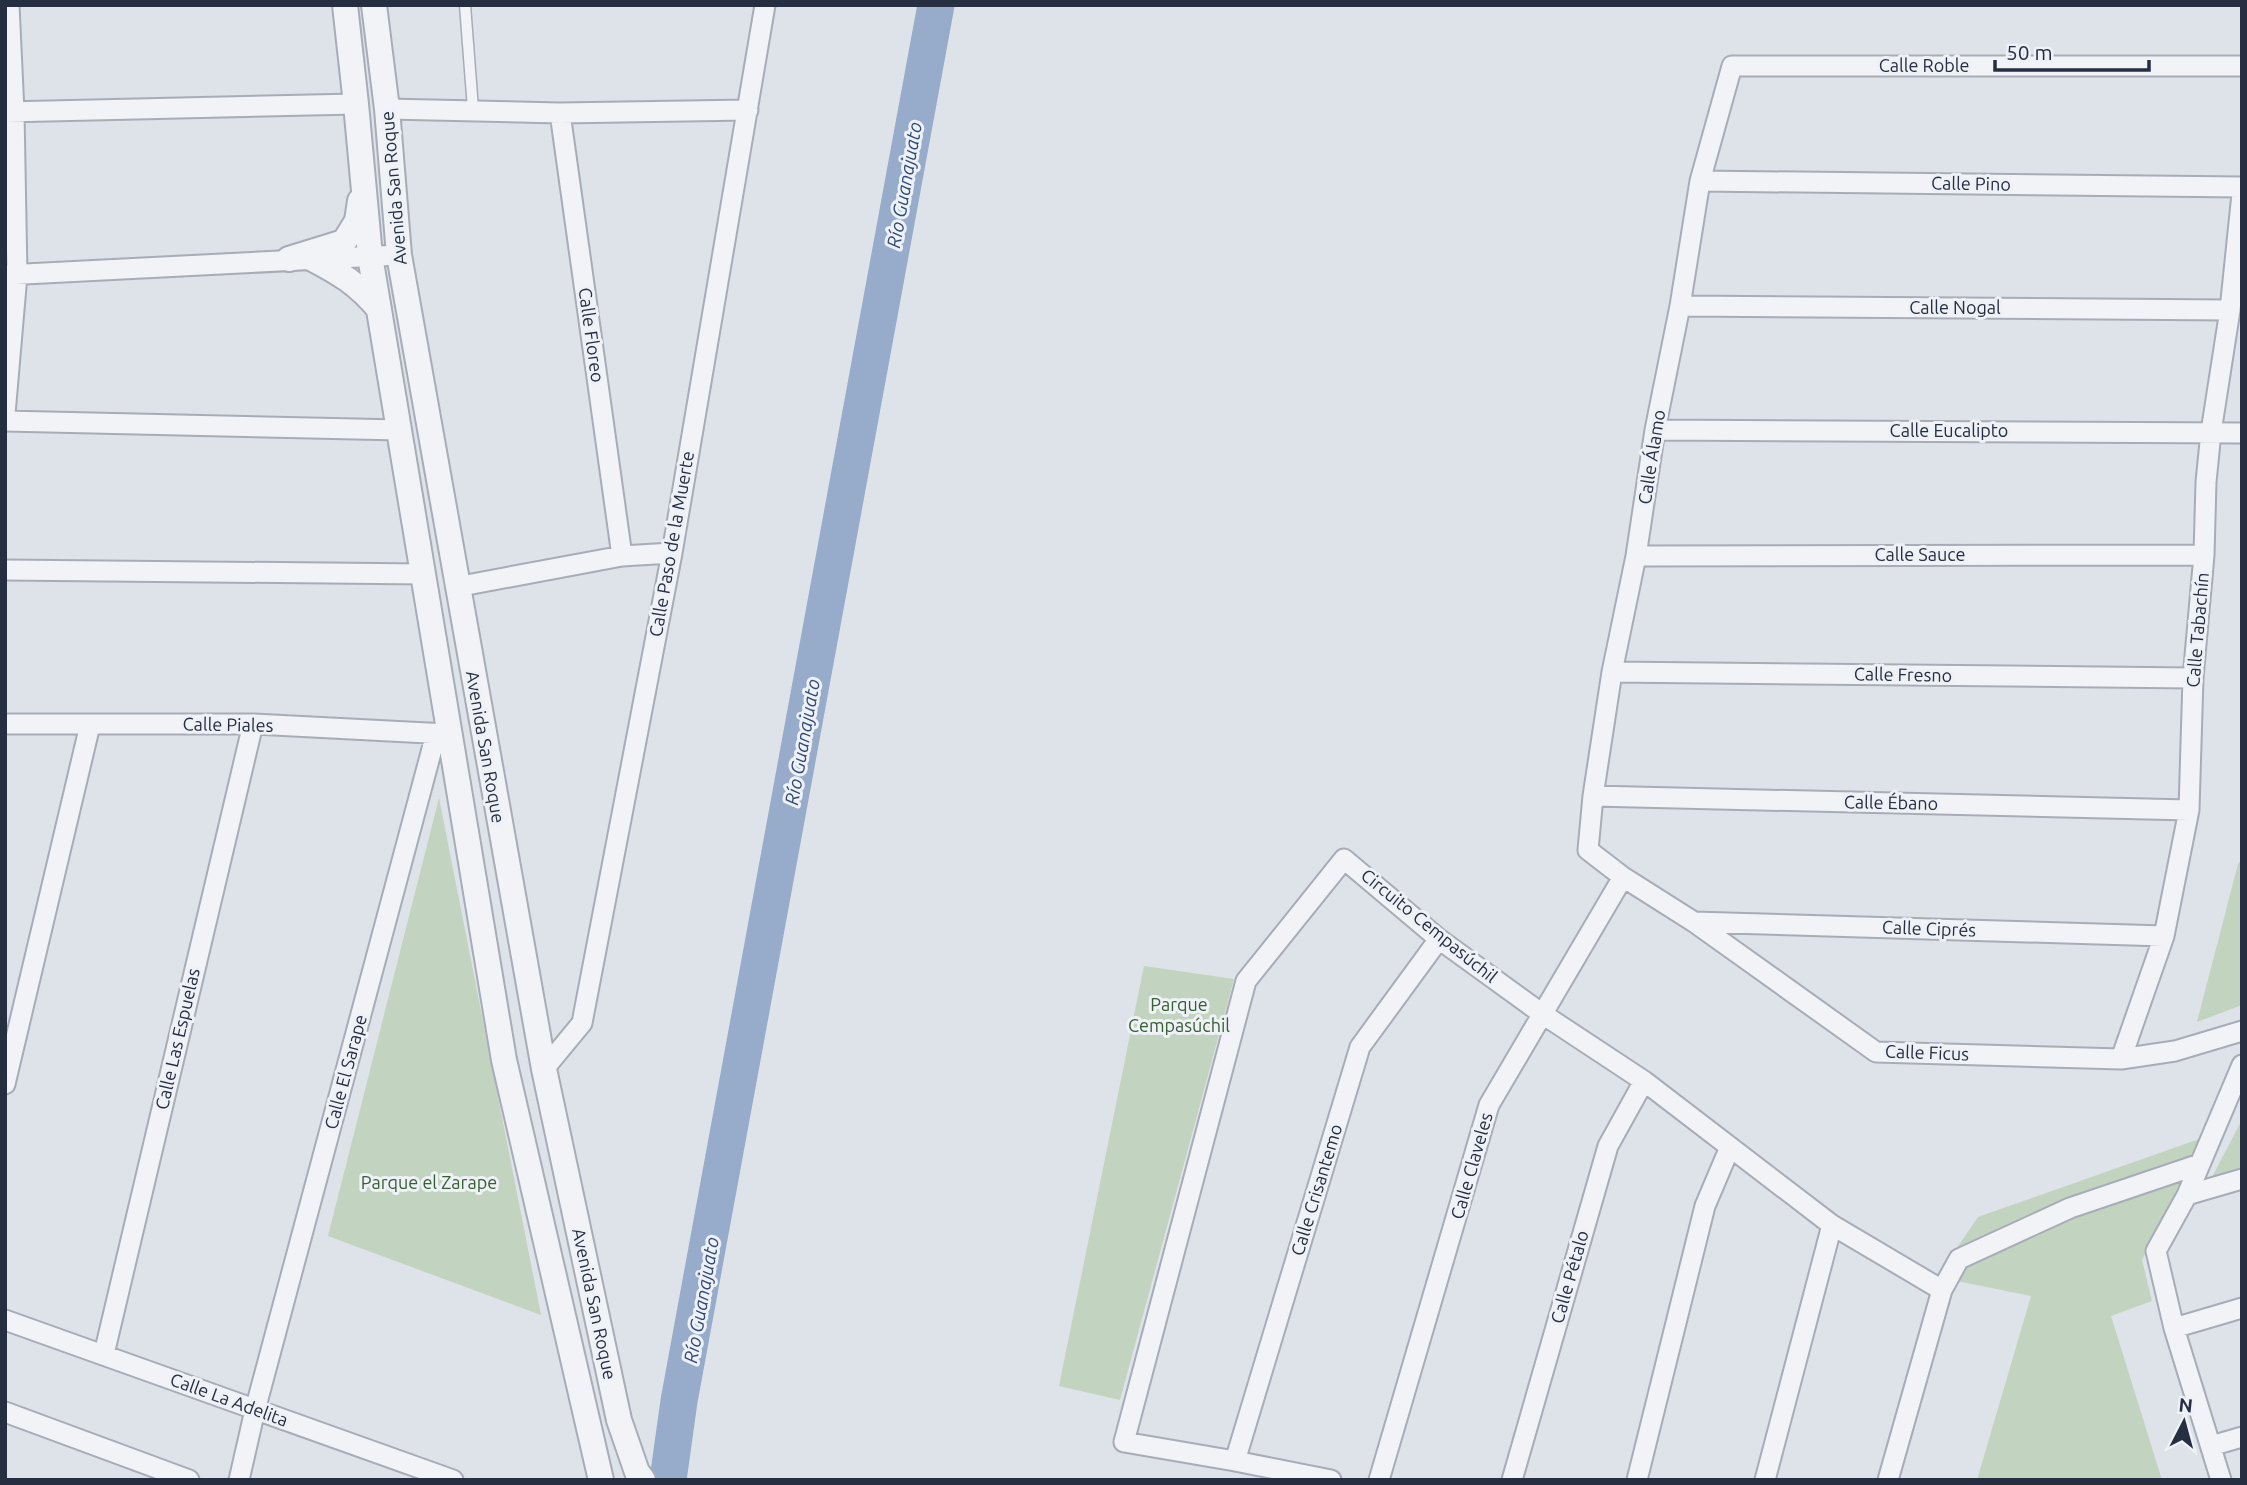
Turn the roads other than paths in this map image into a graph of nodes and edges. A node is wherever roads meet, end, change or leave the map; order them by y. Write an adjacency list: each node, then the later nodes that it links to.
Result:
1 (9, 5): 12 (street)
2 (345, 5): 8 (street, Avenida San Roque)
3 (374, 5): 9 (street, Avenida San Roque)
4 (465, 5): 10 (lane)
5 (765, 5): 11 (street, Calle Paso de la Muerte)
6 (1732, 66): 7 (street, Calle Roble); 14 (street, Calle Álamo)
7 (2242, 66)
8 (356, 104): 12 (street); 15 (street, Avenida San Roque)
9 (387, 109): 10 (street); 18 (street, Avenida San Roque)
10 (473, 109): 13 (street)
11 (748, 110): 13 (street); 31 (street, Calle Paso de la Muerte)
12 (10, 112): 21 (street)
13 (560, 113): 34 (street, Calle Floreo)
14 (1700, 181): 16 (street, Calle Pino); 22 (street, Calle Álamo)
15 (363, 183): 19 (street, Avenida San Roque); 20 (street)
16 (2242, 187)
17 (2242, 194): 24 (street, Calle Tabachín)
18 (399, 255): 19 (street); 37 (street, Avenida San Roque)
19 (370, 256): 20 (street); 23 (street, Avenida San Roque)
20 (300, 259): 21 (street); 23 (street)
21 (11, 275): 25 (street)
22 (1680, 306): 24 (street, Calle Nogal); 28 (street, Calle Álamo)
23 (379, 309): 27 (street, Avenida San Roque)
24 (2230, 310): 29 (street, Calle Tabachín)
25 (5, 414)
26 (5, 421): 27 (street)
27 (400, 430): 36 (street, Avenida San Roque)
28 (1655, 430): 29 (street, Calle Eucalipto); 32 (street, Calle Álamo)
29 (2211, 432): 30 (street, Calle Eucalipto); 33 (street, Calle Tabachín)
30 (2242, 433)
31 (672, 553): 34 (street); 55 (street, Calle Paso de la Muerte)
32 (1636, 555): 33 (street, Calle Sauce); 38 (street, Calle Álamo)
33 (2204, 555): 39 (street, Calle Tabachín)
34 (622, 556): 37 (street)
35 (5, 570): 36 (street)
36 (425, 574): 43 (street, Avenida San Roque)
37 (456, 587): 55 (street, Avenida San Roque)
38 (1612, 672): 39 (street, Calle Fresno); 44 (street, Calle Álamo)
39 (2193, 678): 45 (street, Calle Tabachín)
40 (5, 724): 42 (street, Calle Piales)
41 (253, 724): 42 (street, Calle Piales); 43 (street, Calle Piales); 67 (street, Calle Las Espuelas)
42 (90, 725): 57 (street)
43 (444, 734): 68 (street, Calle El Sarape); 76 (street, Avenida San Roque)
44 (1593, 796): 45 (street, Calle Ébano); 46 (street, Calle Álamo)
45 (2189, 810): 49 (street, Calle Tabachín)
46 (1588, 850): 47 (street, Calle Ficus)
47 (1623, 877): 48 (street, Calle Ficus); 51 (street, Calle Claveles)
48 (1694, 922): 49 (street, Calle Ciprés); 53 (street, Calle Ficus)
49 (2164, 936): 53 (street, Calle Tabachín)
50 (1439, 939): 51 (street, Circuito Cempasúchil); 72 (street, Calle Crisantemo); 72 (street, Circuito Cempasúchil)
51 (1541, 1013): 56 (street, Circuito Cempasúchil); 79 (street, Calle Claveles)
52 (2242, 1031): 53 (street, Calle Ficus)
53 (2121, 1059)
54 (2242, 1065): 59 (street)
55 (544, 1069): 77 (street, Avenida San Roque)
56 (1644, 1081): 58 (street, Circuito Cempasúchil); 80 (street, Calle Pétalo)
57 (5, 1084)
58 (1730, 1147): 62 (street, Circuito Cempasúchil); 81 (street)
59 (2200, 1164): 61 (street); 63 (street)
60 (2242, 1179): 61 (street)
61 (2187, 1195): 66 (street)
62 (1832, 1225): 63 (street, Circuito Cempasúchil); 82 (street)
63 (1941, 1290): 83 (street)
64 (2242, 1308): 66 (street)
65 (5, 1320): 67 (street, Calle La Adelita)
66 (2174, 1328): 71 (street)
67 (104, 1354): 68 (street, Calle La Adelita)
68 (255, 1410): 74 (street, Calle El Sarape); 75 (street, Calle La Adelita)
69 (5, 1412): 73 (street)
70 (2242, 1437): 71 (street)
71 (2211, 1446): 84 (street)
72 (1235, 1461): 78 (street, Circuito Cempasúchil)
73 (189, 1480)
74 (239, 1480)
75 (453, 1480)
76 (601, 1480)
77 (642, 1480)
78 (1331, 1480)
79 (1379, 1480)
80 (1512, 1480)
81 (1637, 1480)
82 (1765, 1480)
83 (1888, 1480)
84 (2221, 1480)

